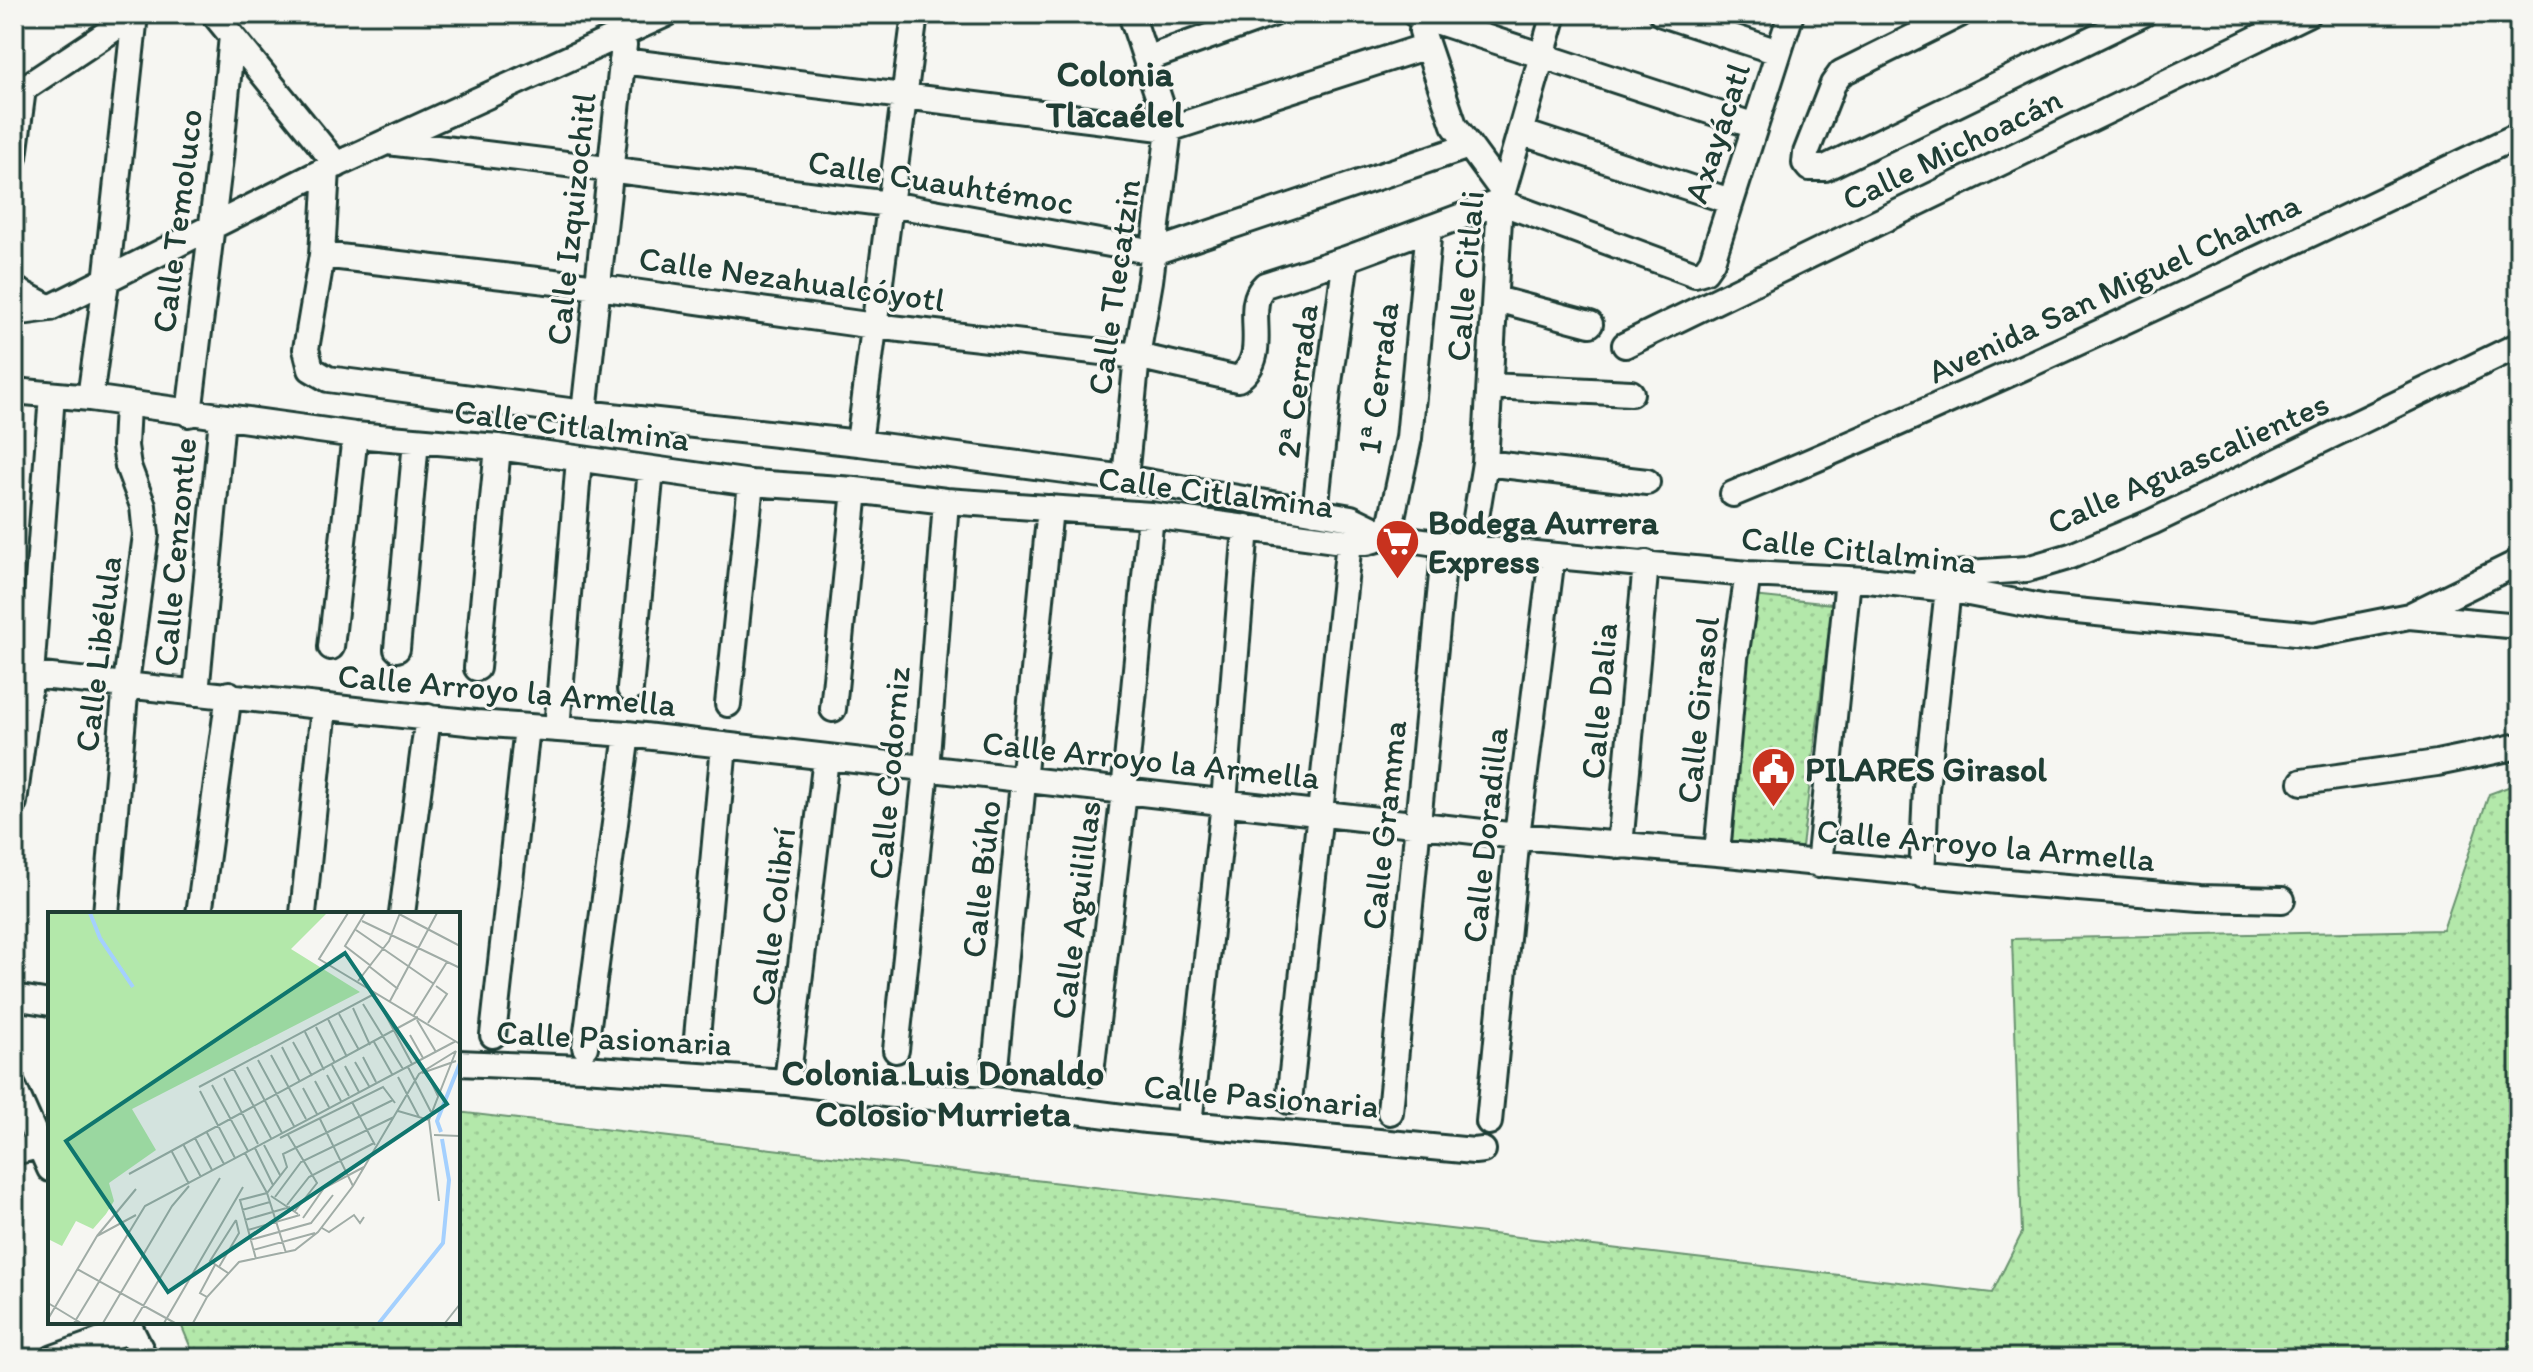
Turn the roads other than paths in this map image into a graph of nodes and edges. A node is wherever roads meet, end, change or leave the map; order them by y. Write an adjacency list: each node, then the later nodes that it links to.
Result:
1 (136, 14): 21 (street); 40 (street)
2 (214, 14): 15 (street)
3 (666, 14): 14 (street)
4 (915, 14): 22 (street)
5 (1131, 14): 19 (street, Calle Tlecatzin)
6 (1272, 14): 19 (street)
7 (1415, 14): 16 (street); 18 (street)
8 (1554, 14): 18 (street, Calle Citlali)
9 (1662, 14): 17 (street)
10 (1791, 14): 17 (street, Axayácatl)
11 (1960, 14): 12 (street)
12 (2143, 14)
13 (2307, 14): 48 (street, Calle Michoacán)
14 (625, 33): 20 (street, Calle Izquizochitl); 27 (street)
15 (232, 36): 30 (street); 35 (street, Calle Temoluco)
16 (1427, 46): 24 (street); 28 (street)
17 (1778, 52): 23 (street, Axayácatl)
18 (1542, 56): 23 (street); 25 (street, Calle Citlali)
19 (1146, 59): 24 (street, Calle Tlecatzin)
20 (622, 61): 22 (street); 31 (street, Calle Izquizochitl)
21 (18, 92): 29 (street)
22 (905, 96): 24 (street); 34 (street)
23 (1755, 126): 33 (street, Axayácatl)
24 (1169, 129): 37 (street, Calle Tlecatzin)
25 (1520, 132): 32 (street, Calle Citlali); 33 (street)
26 (2519, 135): 71 (street, Avenida San Miguel Chalma)
27 (388, 142): 30 (street); 31 (street, Calle Cuauhtémoc)
28 (1469, 146): 32 (street); 37 (street, Calle Cuauhtémoc)
29 (14, 157)
30 (332, 167): 35 (street); 38 (street)
31 (610, 169): 34 (street, Calle Cuauhtémoc); 41 (street, Calle Izquizochitl)
32 (1501, 197): 33 (street, Axayácatl); 36 (street); 43 (street, Calle Citlali)
33 (1730, 201)
34 (890, 204): 37 (street, Calle Cuauhtémoc); 47 (street)
35 (210, 227): 40 (street); 58 (street, Calle Temoluco)
36 (1429, 228): 39 (street); 77 (street, 1ª Cerrada)
37 (1154, 252): 50 (street, Calle Tlecatzin)
38 (322, 255): 41 (street, Calle Nezahualcóyotl); 57 (street)
39 (1346, 259): 50 (street, Calle Nezahualcóyotl); 74 (street, 2ª Cerrada)
40 (106, 282): 44 (street); 55 (street)
41 (598, 287): 47 (street, Calle Nezahualcóyotl); 57 (street, Calle Izquizochitl)
42 (14, 289): 44 (street)
43 (1496, 299): 46 (street); 51 (street, Calle Citlali)
44 (50, 308): 45 (street)
45 (14, 313)
46 (1590, 324)
47 (874, 326): 50 (street, Calle Nezahualcóyotl); 62 (street)
48 (1625, 345)
49 (2519, 345): 85 (street, Calle Aguascalientes)
50 (1137, 356): 67 (street, Calle Tlecatzin)
51 (1490, 386): 53 (street); 65 (street, Calle Citlali)
52 (14, 391): 54 (street, Calle Citlalmina)
53 (1631, 393)
54 (52, 395): 55 (street, Calle Citlalmina); 92 (street)
55 (90, 398): 56 (street, Calle Citlalmina)
56 (127, 405): 58 (street, Calle Citlalmina); 93 (street, Calle Libélula)
57 (584, 413): 62 (street)
58 (189, 414): 59 (street, Calle Citlalmina)
59 (222, 418): 60 (street, Calle Citlalmina); 95 (street, Calle Cenzontle)
60 (355, 435): 61 (street, Calle Citlalmina); 89 (street)
61 (416, 441): 63 (street, Calle Citlalmina); 90 (street)
62 (859, 443): 67 (street)
63 (498, 447): 64 (street, Calle Citlalmina); 91 (street)
64 (579, 459): 66 (street, Calle Citlalmina); 102 (street)
65 (1485, 463): 68 (street); 80 (street, Calle Citlali)
66 (651, 469): 69 (street, Calle Citlalmina); 94 (street)
67 (1125, 478): 74 (street)
68 (1647, 482)
69 (751, 483): 70 (street, Calle Citlalmina); 97 (street)
70 (855, 490): 72 (street, Calle Citlalmina); 99 (street)
71 (1733, 494)
72 (946, 501): 73 (street, Calle Citlalmina); 107 (street, Calle Codorniz)
73 (1050, 508): 75 (street, Calle Citlalmina); 108 (street, Calle Búho)
74 (1315, 512): 77 (street)
75 (1151, 515): 76 (street, Calle Citlalmina); 110 (street, Calle Aguilillas)
76 (1246, 527): 78 (street, Calle Citlalmina); 112 (street)
77 (1388, 536): 78 (street, Calle Citlalmina); 79 (street, Calle Citlalmina)
78 (1349, 542): 113 (street)
79 (1445, 544): 80 (street, Calle Citlalmina); 114 (street, Calle Gramma)
80 (1471, 548): 81 (street, Calle Citlalmina)
81 (1552, 556): 83 (street, Calle Citlalmina); 115 (street, Calle Doradilla)
82 (2519, 562): 87 (street)
83 (1646, 563): 84 (street, Calle Citlalmina); 116 (street, Calle Dalia)
84 (1748, 574): 85 (street, Calle Citlalmina); 117 (street, Calle Girasol)
85 (1858, 579): 86 (street, Calle Citlalmina); 118 (street)
86 (1948, 589): 87 (street, Calle Citlalmina); 119 (street)
87 (2409, 616): 88 (street)
88 (2519, 626)
89 (331, 647)
90 (397, 649)
91 (477, 668)
92 (23, 674): 93 (street, Calle Arroyo la Armella); 111 (street)
93 (126, 683): 95 (street, Calle Arroyo la Armella); 121 (street, Calle Libélula)
94 (630, 689)
95 (196, 693): 96 (street, Calle Arroyo la Armella)
96 (229, 694): 98 (street, Calle Arroyo la Armella); 122 (street, Calle Cenzontle)
97 (728, 704)
98 (324, 707): 100 (street, Calle Arroyo la Armella); 123 (street)
99 (833, 709)
100 (428, 717): 101 (street, Calle Arroyo la Armella); 124 (street)
101 (527, 727): 102 (street, Calle Arroyo la Armella); 127 (street)
102 (557, 729): 103 (street, Calle Arroyo la Armella)
103 (627, 734): 104 (street, Calle Arroyo la Armella); 129 (street)
104 (724, 745): 106 (street, Calle Arroyo la Armella); 128 (street)
105 (2519, 746): 109 (street)
106 (826, 758): 107 (street, Calle Arroyo la Armella); 134 (street, Calle Colibrí)
107 (926, 770): 108 (street, Calle Arroyo la Armella); 130 (street, Calle Codorniz)
108 (1025, 778): 110 (street, Calle Arroyo la Armella); 132 (street, Calle Búho)
109 (2302, 782)
110 (1124, 792): 112 (street, Calle Arroyo la Armella); 133 (street, Calle Aguilillas)
111 (14, 802)
112 (1224, 802): 113 (street, Calle Arroyo la Armella); 139 (street)
113 (1320, 813): 114 (street, Calle Arroyo la Armella); 136 (street)
114 (1418, 825): 115 (street, Calle Arroyo la Armella); 137 (street, Calle Gramma)
115 (1517, 836): 116 (street, Calle Arroyo la Armella); 138 (street, Calle Doradilla)
116 (1620, 846): 117 (street, Calle Arroyo la Armella)
117 (1717, 853): 118 (street, Calle Arroyo la Armella)
118 (1819, 865): 119 (street, Calle Arroyo la Armella)
119 (1922, 875): 120 (street, Calle Arroyo la Armella)
120 (2282, 900)
121 (106, 912)
122 (199, 912)
123 (303, 912)
124 (402, 912)
125 (14, 997): 126 (street)
126 (48, 1003)
127 (493, 1035)
128 (697, 1037)
129 (585, 1047)
130 (896, 1050)
131 (460, 1063): 134 (street, Calle Pasionaria)
132 (995, 1067)
133 (1091, 1073)
134 (787, 1082): 139 (street, Calle Pasionaria)
135 (14, 1088): 140 (street)
136 (1289, 1101)
137 (1390, 1112)
138 (1489, 1122)
139 (1189, 1124): 141 (street, Calle Pasionaria)
140 (38, 1146): 142 (street); 143 (street)
141 (1483, 1150)
142 (14, 1152)
143 (48, 1165)
144 (129, 1326): 145 (street); 146 (street)
145 (53, 1358)
146 (145, 1358)

